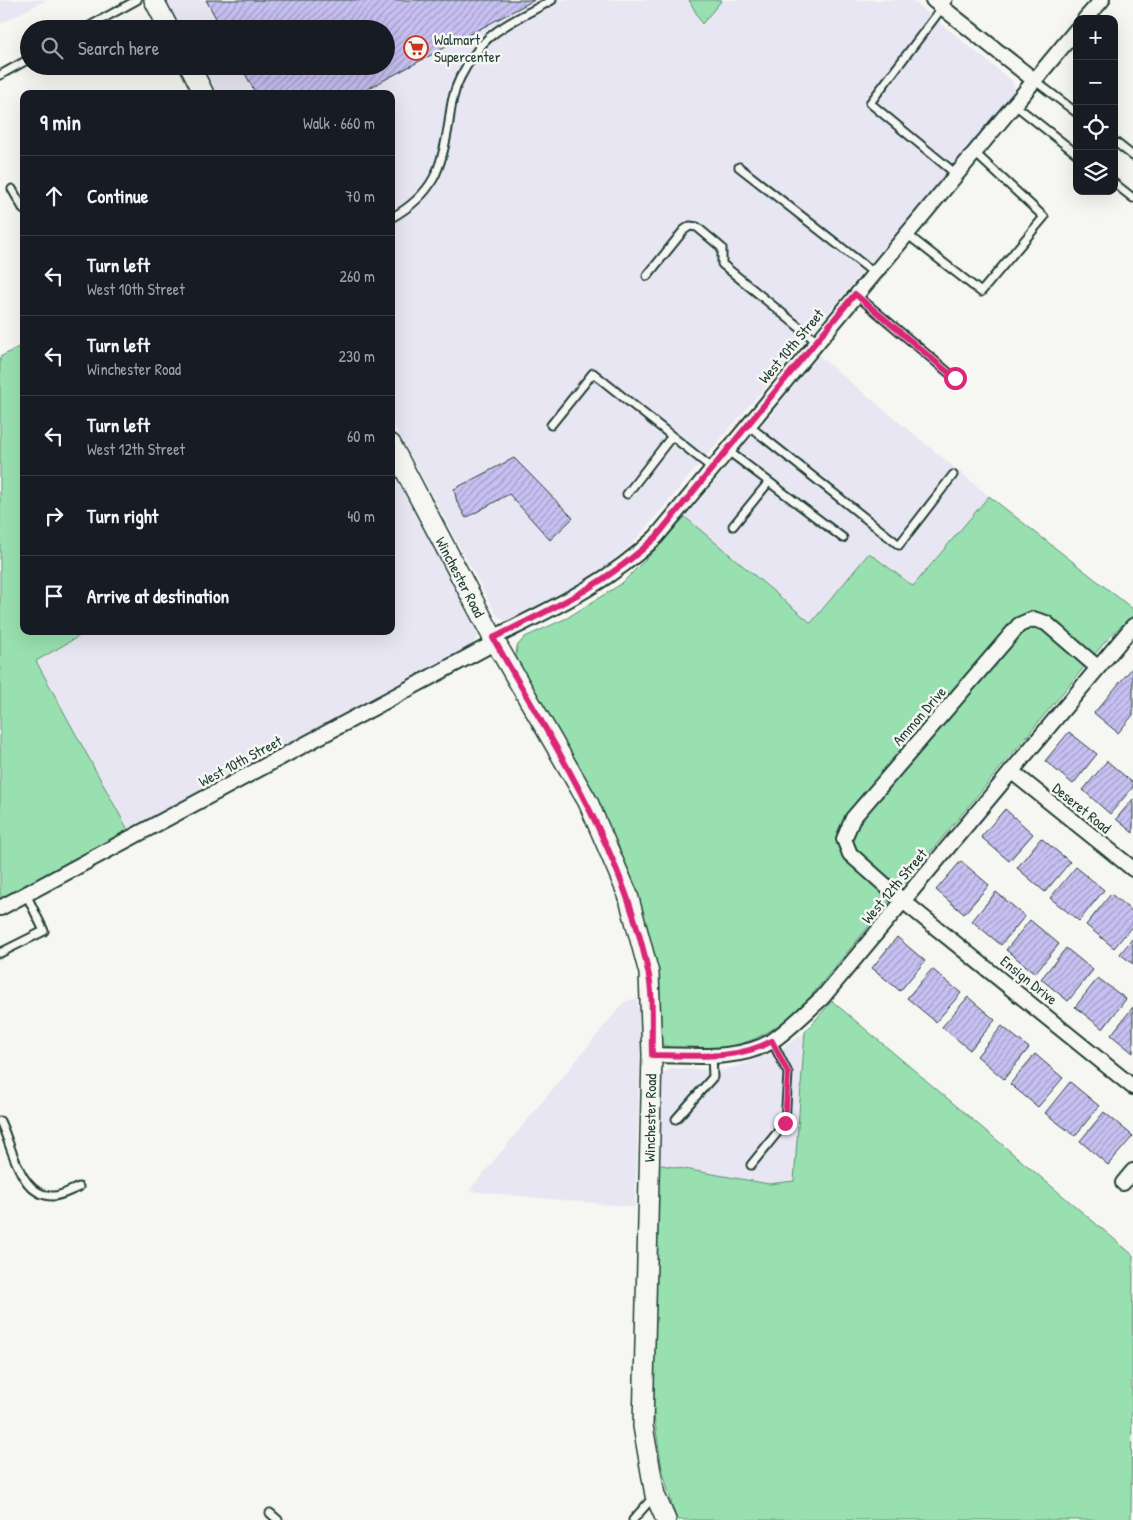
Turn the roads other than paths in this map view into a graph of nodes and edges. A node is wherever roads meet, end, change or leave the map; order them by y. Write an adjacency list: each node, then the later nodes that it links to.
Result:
1 (137, 0): 7 (lane)
2 (154, 0): 8 (street)
3 (552, 0): 27 (lane)
4 (1102, 0): 6 (street)
5 (941, 2): 13 (street); 22 (lane)
6 (1089, 15)
7 (100, 20)
8 (164, 20)
9 (1073, 33): 13 (street, West 10th Street)
10 (20, 64): 11 (lane)
11 (0, 75)
12 (194, 75): 14 (street)
13 (1034, 80): 15 (street, West 10th Street); 16 (lane)
14 (202, 90)
15 (1015, 104): 18 (lane); 19 (street, West 10th Street)
16 (1073, 110)
17 (1118, 144): 20 (lane)
18 (1073, 151)
19 (975, 153): 22 (street, West 10th Street); 28 (lane)
20 (1133, 156)
21 (739, 167): 29 (lane)
22 (956, 174): 28 (street, West 10th Street)
23 (1118, 187): 25 (lane)
24 (12, 189): 26 (lane)
25 (1133, 198)
26 (20, 203)
27 (395, 216)
28 (908, 234): 29 (street, West 10th Street)
29 (874, 273): 31 (street, West 10th Street)
30 (647, 276): 32 (lane)
31 (855, 294): 32 (street, West 10th Street); 33 (lane)
32 (816, 341): 35 (street, West 10th Street)
33 (955, 378)
34 (551, 425): 36 (lane)
35 (747, 425): 37 (street, West 10th Street); 40 (lane)
36 (672, 436): 39 (lane); 42 (lane)
37 (726, 450): 39 (street, West 10th Street); 41 (lane)
38 (395, 452): 46 (street, Winchester Road)
39 (712, 468): 46 (street, West 10th Street)
40 (953, 475)
41 (768, 482): 43 (lane); 44 (lane)
42 (627, 494)
43 (733, 526)
44 (843, 538)
45 (1133, 626): 47 (street, West 12th Street)
46 (495, 640): 50 (street, West 10th Street); 55 (street, Winchester Road)
47 (1097, 667): 48 (street, West 12th Street); 51 (street, Ammon Drive)
48 (1011, 771): 49 (street, Deseret Road); 51 (street, West 12th Street)
49 (1133, 869)
50 (26, 894): 52 (street, West 10th Street); 53 (lane)
51 (903, 901): 54 (street, West 12th Street); 57 (street, Ensign Drive)
52 (0, 908)
53 (0, 953)
54 (772, 1041): 56 (street, West 12th Street); 60 (lane)
55 (652, 1055): 56 (street, West 12th Street); 64 (street, Winchester Road)
56 (712, 1055): 58 (lane)
57 (1133, 1087)
58 (676, 1119)
59 (0, 1121): 63 (lane)
60 (751, 1165)
61 (1133, 1171): 62 (street)
62 (1123, 1183)
63 (79, 1187)
64 (655, 1496): 67 (lane); 68 (street, Winchester Road)
65 (270, 1513): 66 (lane)
66 (278, 1520)
67 (633, 1520)
68 (666, 1520)

